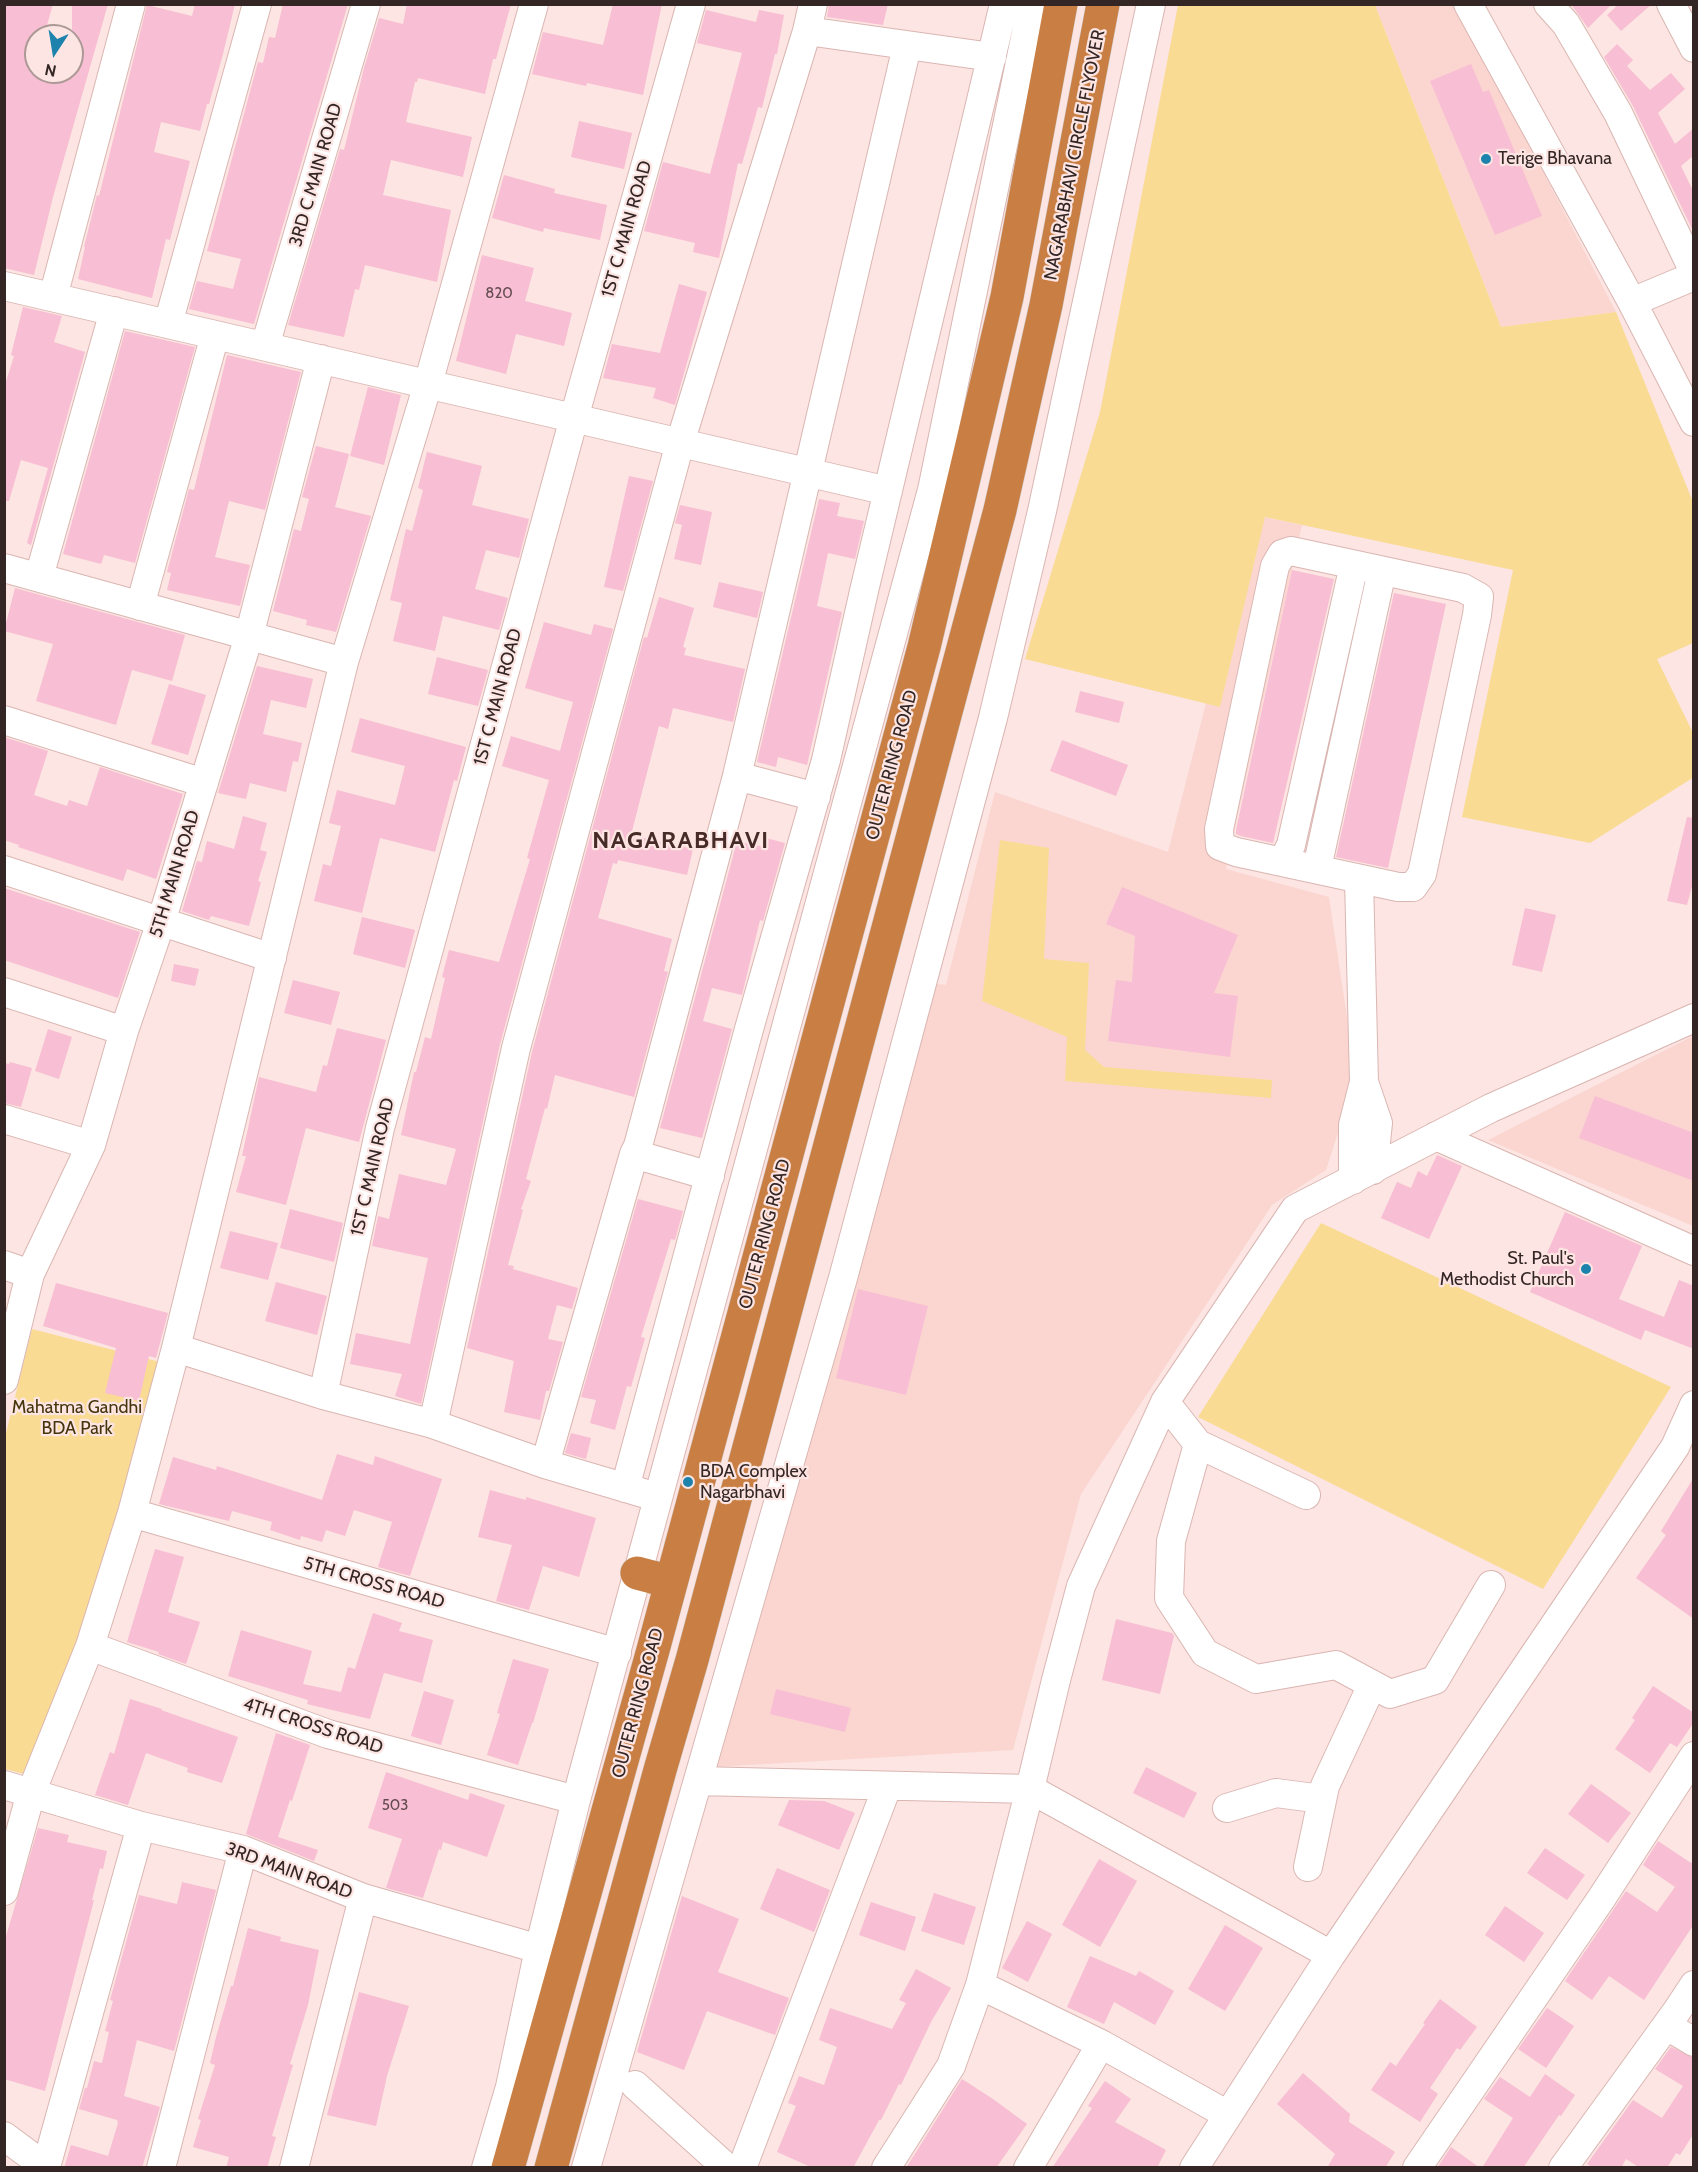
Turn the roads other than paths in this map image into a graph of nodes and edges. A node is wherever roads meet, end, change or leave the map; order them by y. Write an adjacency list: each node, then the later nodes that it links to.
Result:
1 (131, 4): 20 (street)
2 (257, 4): 23 (street)
3 (366, 4): 25 (street, 3RD C MAIN ROAD)
4 (534, 4): 27 (street)
5 (691, 4): 28 (street, 1ST C MAIN ROAD)
6 (1004, 4): 17 (street)
7 (1032, 4): 71 (street)
8 (1061, 4): 74 (highway, OUTER RING ROAD)
9 (1103, 4): 106 (highway, NAGARABHAVI CIRCLE FLYOVER)
10 (1151, 4): 80 (street)
11 (1468, 4): 21 (street)
12 (1548, 4): 18 (street)
13 (1671, 4): 16 (street)
14 (810, 18): 15 (street); 30 (street)
15 (907, 46): 17 (street); 31 (street)
16 (1694, 48)
17 (992, 57): 32 (street)
18 (1694, 274): 21 (street)
19 (5, 287): 20 (street)
20 (53, 297): 22 (street)
21 (1632, 302): 29 (street)
22 (114, 311): 23 (street); 36 (street)
23 (168, 324): 24 (street)
24 (215, 334): 25 (street); 37 (street)
25 (265, 346): 26 (street)
26 (321, 359): 27 (street); 38 (street, 5TH MAIN ROAD)
27 (429, 384): 28 (street); 39 (street)
28 (574, 418): 30 (street); 63 (street, 1ST C MAIN ROAD)
29 (1694, 423)
30 (680, 443): 31 (street); 66 (street)
31 (809, 472): 32 (street); 41 (street)
32 (888, 491): 43 (street)
33 (1354, 565): 35 (street); 44 (street); 44 (street)
34 (4, 568): 36 (street)
35 (1382, 571): 45 (street); 47 (street)
36 (39, 577): 37 (street)
37 (140, 606): 38 (street)
38 (249, 636): 39 (street); 42 (street, 5TH MAIN ROAD)
39 (344, 662): 49 (street)
40 (4, 720): 42 (street)
41 (737, 776): 43 (street); 56 (street)
42 (204, 783): 48 (street, 5TH MAIN ROAD)
43 (816, 797): 58 (street)
44 (1283, 861): 45 (street)
45 (1317, 868): 47 (street)
46 (4, 870): 48 (street)
47 (1359, 879): 57 (street)
48 (161, 922): 49 (street); 52 (street, 5TH MAIN ROAD)
49 (272, 958): 61 (street)
50 (4, 992): 52 (street)
51 (1694, 1018): 54 (street)
52 (124, 1031): 55 (street, 5TH MAIN ROAD)
53 (4, 1119): 55 (street)
54 (1436, 1136): 57 (street); 59 (street)
55 (91, 1145): 60 (street, 5TH MAIN ROAD)
56 (634, 1154): 58 (street); 68 (street)
57 (1363, 1175): 64 (street)
58 (710, 1176): 69 (street)
59 (1694, 1251)
60 (17, 1269): 62 (street, 5TH MAIN ROAD)
61 (176, 1348): 63 (street); 72 (street)
62 (4, 1380)
63 (323, 1395): 66 (street)
64 (1165, 1402): 67 (street); 83 (street)
65 (1694, 1405): 93 (street)
66 (433, 1424): 68 (street)
67 (1198, 1444): 70 (street); 78 (street)
68 (545, 1464): 69 (street)
69 (624, 1488): 71 (street)
70 (1306, 1496)
71 (657, 1497): 73 (street)
72 (132, 1513): 76 (street); 77 (street, 5TH CROSS ROAD)
73 (638, 1573): 74 (highway); 77 (street)
74 (671, 1582): 105 (highway, OUTER RING ROAD)
75 (1491, 1585): 78 (street)
76 (90, 1646): 82 (street); 85 (street, 4TH CROSS ROAD)
77 (617, 1653): 85 (street)
78 (1372, 1685): 84 (street)
79 (1694, 1756): 113 (street)
80 (698, 1781): 81 (street); 107 (street)
81 (887, 1787): 83 (street); 109 (street)
82 (18, 1789): 87 (street, 3RD MAIN ROAD); 90 (street)
83 (1030, 1789): 93 (street); 94 (street)
84 (1322, 1799): 86 (street); 89 (street)
85 (576, 1800): 92 (street)
86 (1227, 1808)
87 (141, 1826): 88 (street, 3RD MAIN ROAD); 101 (street)
88 (243, 1850): 91 (street, 3RD MAIN ROAD); 102 (street)
89 (1308, 1867)
90 (4, 1891)
91 (363, 1898): 92 (street, 3RD MAIN ROAD); 103 (street)
92 (539, 1949): 104 (street)
93 (1331, 1955): 99 (street)
94 (980, 1985): 97 (street); 110 (street)
95 (1686, 1997): 96 (street); 114 (street)
96 (1694, 2042)
97 (1101, 2044): 99 (street); 111 (street)
98 (634, 2085): 108 (street)
99 (1228, 2115): 112 (street)
100 (4, 2136): 101 (street)
101 (47, 2167)
102 (161, 2168)
103 (294, 2168)
104 (486, 2168)
105 (508, 2168)
106 (551, 2168)
107 (586, 2168)
108 (727, 2168)
109 (742, 2168)
110 (886, 2168)
111 (1028, 2168)
112 (1194, 2168)
113 (1417, 2168)
114 (1563, 2168)

